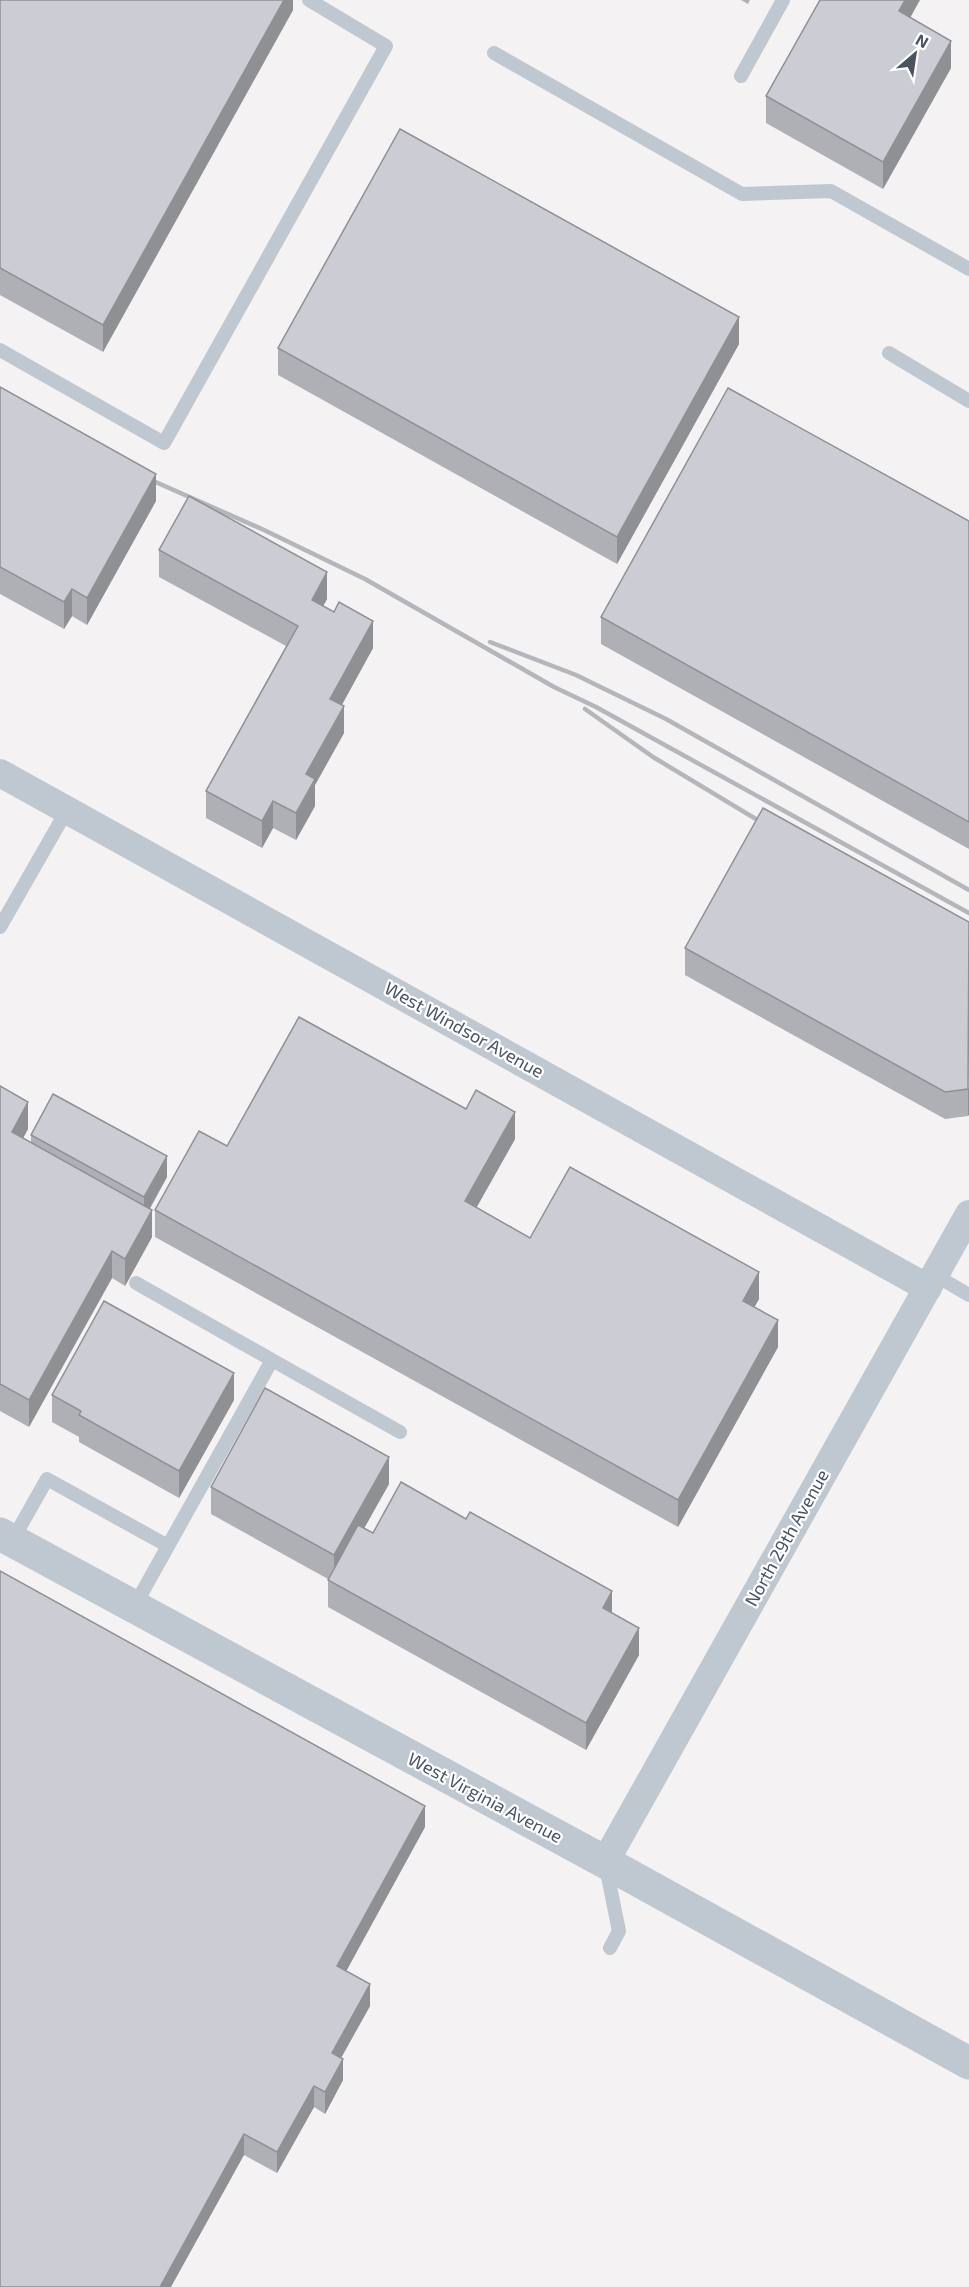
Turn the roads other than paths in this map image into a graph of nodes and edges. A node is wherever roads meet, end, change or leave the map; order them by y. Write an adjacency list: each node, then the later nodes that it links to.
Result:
1 (309, 0): 6 (lane)
2 (783, 0): 4 (lane)
3 (494, 53): 5 (lane)
4 (741, 76)
5 (969, 269)
6 (0, 350)
7 (889, 353): 8 (lane)
8 (969, 401)
9 (0, 773): 10 (street, West Windsor Avenue)
10 (67, 810): 11 (lane); 13 (street, West Windsor Avenue)
11 (0, 927)
12 (969, 1214): 13 (street, North 29th Avenue)
13 (931, 1281): 15 (lane); 21 (street, North 29th Avenue)
14 (136, 1283): 16 (lane)
15 (969, 1295)
16 (272, 1360): 17 (lane); 19 (lane)
17 (399, 1432)
18 (6, 1538): 19 (lane); 20 (street, West Virginia Avenue)
19 (168, 1546): 20 (lane)
20 (134, 1608): 21 (street, West Virginia Avenue)
21 (605, 1862): 22 (lane); 23 (street, West Virginia Avenue)
22 (610, 1948)
23 (969, 2063)

